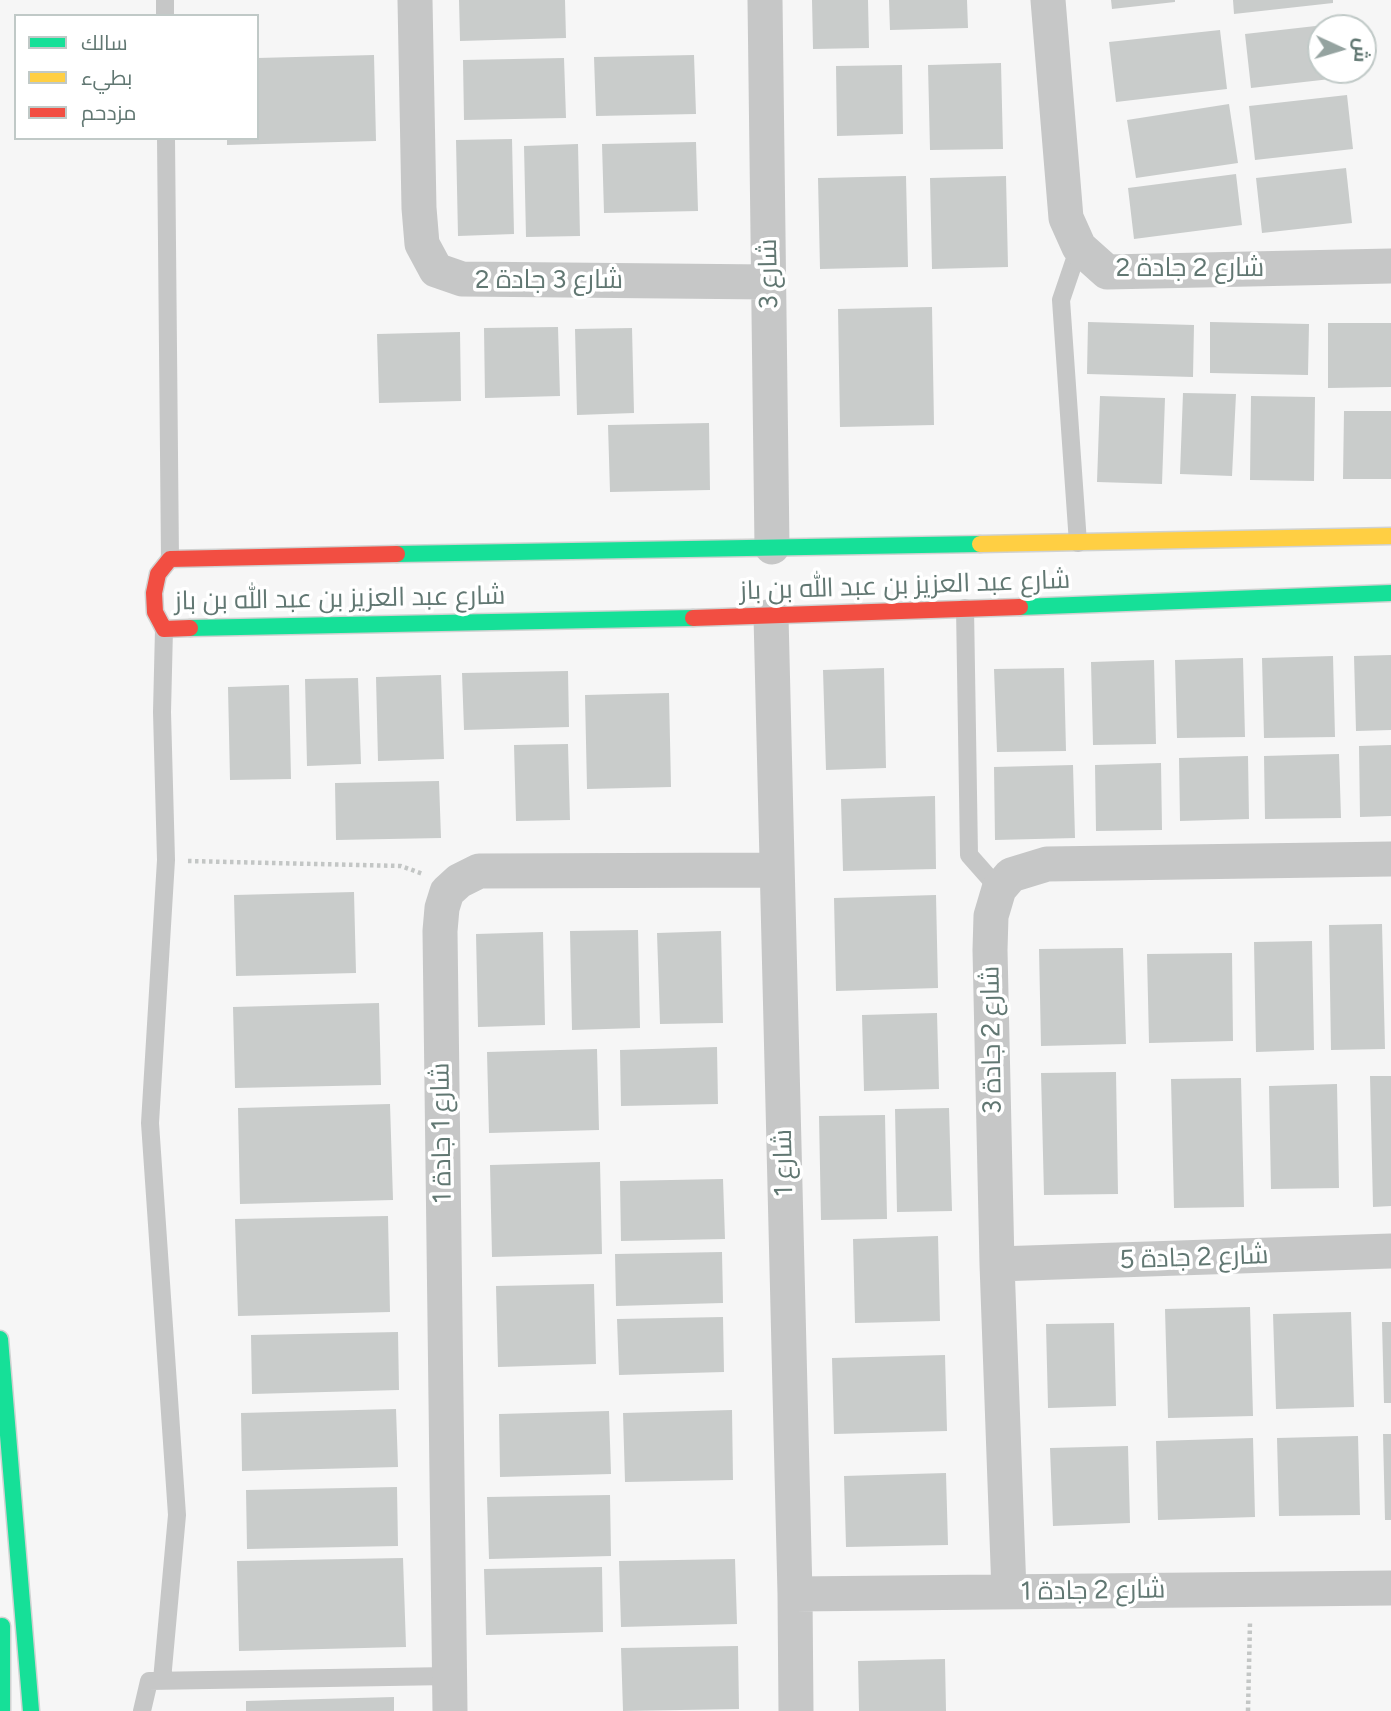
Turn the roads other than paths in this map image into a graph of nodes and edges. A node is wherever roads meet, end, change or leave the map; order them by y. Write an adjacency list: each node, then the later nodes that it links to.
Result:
1 (415, 0): 7 (street, شارع 3 جادة 2)
2 (765, 0): 7 (street, شارع 3)
3 (1048, 0): 5 (street, شارع 2 جادة 2)
4 (166, 140): 11 (lane)
5 (1079, 247): 6 (street, شارع 2 جادة 2); 9 (lane)
6 (1391, 267)
7 (769, 282): 10 (street, شارع 3)
8 (1391, 536): 9 (main road, شارع عبد العزيز بن عبد الله بن باز)
9 (1078, 543): 10 (main road, شارع عبد العزيز بن عبد الله بن باز)
10 (772, 547): 11 (main road, شارع عبد العزيز بن عبد الله بن باز)
11 (170, 559): 15 (main road, شارع عبد العزيز بن عبد الله بن باز)
12 (1391, 593): 13 (main road, شارع عبد العزيز بن عبد الله بن باز)
13 (965, 608): 14 (main road, شارع عبد العزيز بن عبد الله بن باز); 18 (lane)
14 (771, 616): 15 (main road, شارع عبد العزيز بن عبد الله بن باز); 17 (street, شارع 1)
15 (164, 629): 29 (lane)
16 (1391, 859): 18 (street)
17 (777, 870): 26 (street, شارع 1); 28 (street, شارع 1 جادة 1)
18 (999, 889): 20 (street, شارع 2 جادة 3)
19 (1391, 1251): 20 (street, شارع 2 جادة 5)
20 (997, 1264): 25 (street, شارع 2 جادة 3)
21 (0, 1339): 22 (main road)
22 (2, 1368): 23 (main road); 31 (main road)
23 (2, 1546)
24 (1391, 1588): 25 (street, شارع 2 جادة 1)
25 (1009, 1592): 26 (street, شارع 2 جادة 1)
26 (795, 1594): 34 (street, شارع 1)
27 (2, 1615): 30 (main road)
28 (449, 1676): 29 (lane); 33 (street, شارع 1 جادة 1)
29 (162, 1680): 32 (lane)
30 (2, 1711)
31 (32, 1711)
32 (142, 1711)
33 (450, 1711)
34 (796, 1711)

